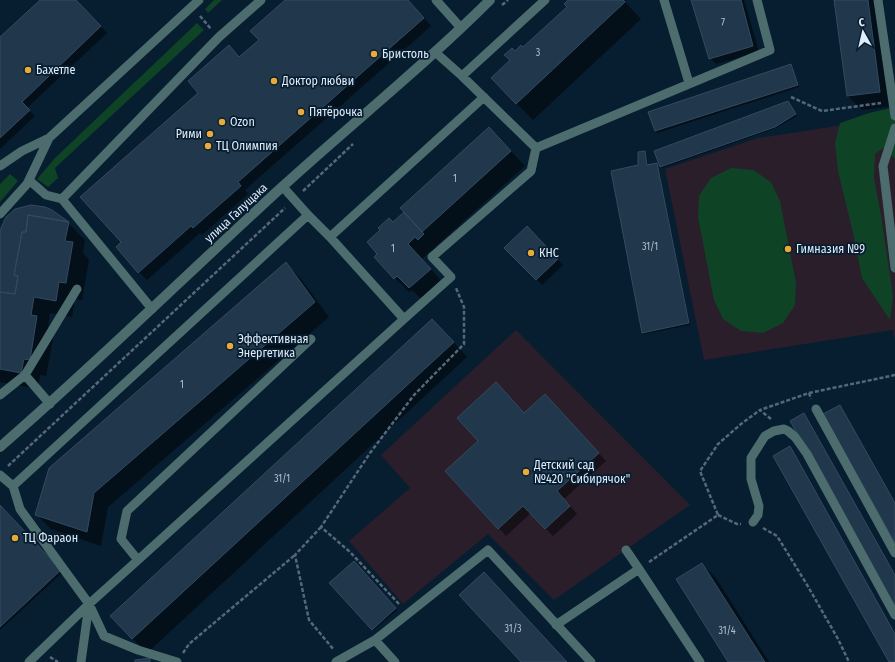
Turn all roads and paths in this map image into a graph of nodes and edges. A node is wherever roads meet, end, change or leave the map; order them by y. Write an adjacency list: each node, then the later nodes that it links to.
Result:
1 (199, 0): 22 (lane)
2 (261, 0): 28 (lane)
3 (436, 0): 12 (lane)
4 (490, 0): 12 (street, улица Галущака)
5 (508, 0): 10 (path)
6 (545, 0): 15 (lane)
7 (664, 0): 16 (lane)
8 (757, 0): 16 (lane)
9 (878, 0): 19 (lane)
10 (502, 5)
11 (201, 17): 13 (path)
12 (461, 28): 14 (street, улица Галущака)
13 (212, 29)
14 (435, 52): 15 (lane); 27 (street, улица Галущака)
15 (462, 76): 17 (lane)
16 (689, 83): 24 (lane)
17 (484, 97): 24 (lane); 32 (lane)
18 (791, 97): 19 (path)
19 (893, 102): 20 (lane)
20 (895, 116)
21 (895, 128): 33 (lane)
22 (49, 138): 25 (lane); 26 (lane)
23 (357, 140): 29 (path)
24 (536, 148): 34 (lane)
25 (0, 166)
26 (29, 180): 28 (lane); 30 (lane)
27 (282, 187): 29 (lane); 36 (street, улица Галущака)
28 (62, 199): 36 (lane)
29 (294, 199): 31 (lane); 48 (path)
30 (0, 214)
31 (308, 215): 32 (lane); 49 (lane)
32 (330, 237): 37 (lane)
33 (895, 268)
34 (451, 277): 37 (lane); 52 (path)
35 (77, 290): 39 (lane)
36 (152, 309): 43 (street, улица Галущака)
37 (404, 319): 56 (lane)
38 (311, 339): 56 (lane)
39 (25, 375): 42 (lane); 43 (lane)
40 (895, 375): 41 (path)
41 (808, 393): 44 (path); 45 (path)
42 (0, 395)
43 (50, 404): 47 (street, улица Галущака)
44 (816, 409): 54 (lane)
45 (760, 410): 46 (path); 50 (path)
46 (784, 429): 51 (lane); 60 (lane)
47 (0, 446)
48 (3, 471): 49 (lane)
49 (13, 486): 58 (lane)
50 (718, 515): 51 (path); 57 (path)
51 (753, 522): 71 (path)
52 (320, 527): 55 (path); 59 (path)
53 (626, 550): 57 (lane)
54 (895, 553)
55 (295, 555): 64 (path); 67 (path)
56 (138, 560): 58 (lane)
57 (639, 569): 61 (lane); 70 (lane)
58 (89, 604): 63 (lane); 65 (lane); 66 (lane)
59 (408, 614): 61 (lane); 62 (lane)
60 (895, 615)
61 (556, 624): 69 (lane)
62 (375, 640): 64 (lane); 68 (lane)
63 (161, 660): 67 (lane)
64 (339, 661)
65 (29, 662)
66 (81, 662)
67 (177, 662)
68 (395, 662)
69 (591, 662)
70 (700, 662)
71 (849, 662)

